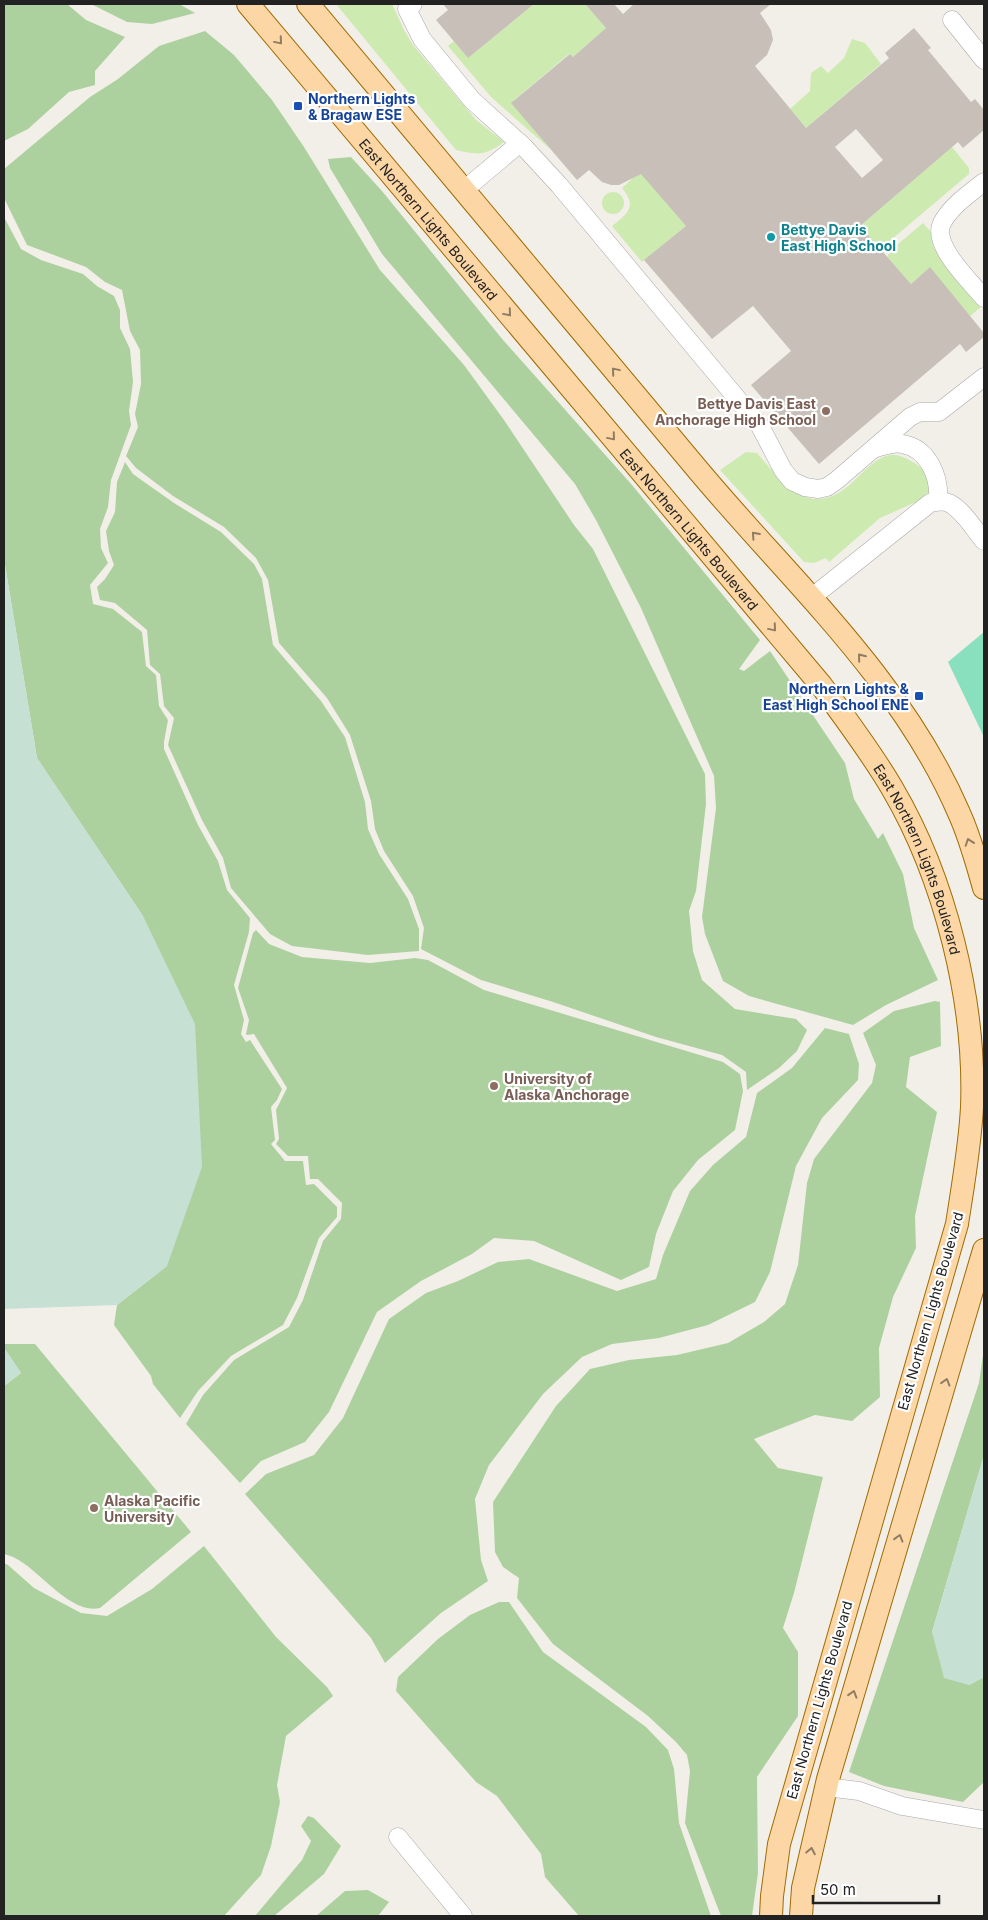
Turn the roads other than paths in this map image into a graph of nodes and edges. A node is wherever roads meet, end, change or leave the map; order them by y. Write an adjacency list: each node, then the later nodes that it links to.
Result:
1 (248, 4): 21 (main road, East Northern Lights Boulevard, one-way to 21)
2 (308, 4): 8 (main road)
3 (413, 4): 6 (lane)
4 (952, 20): 5 (lane)
5 (984, 60)
6 (520, 143): 8 (lane); 11 (lane)
7 (984, 182): 9 (lane)
8 (464, 190): 14 (main road, one-way to 8)
9 (984, 298)
10 (984, 377): 11 (lane)
11 (873, 449): 12 (lane)
12 (938, 501): 13 (lane); 14 (lane)
13 (984, 540)
14 (812, 598): 15 (main road, one-way to 14)
15 (984, 888)
16 (984, 1250): 17 (main road, one-way to 16)
17 (826, 1787): 18 (lane); 22 (main road, one-way to 17)
18 (984, 1820)
19 (398, 1837): 20 (lane)
20 (464, 1916)
21 (771, 1916)
22 (800, 1916)

